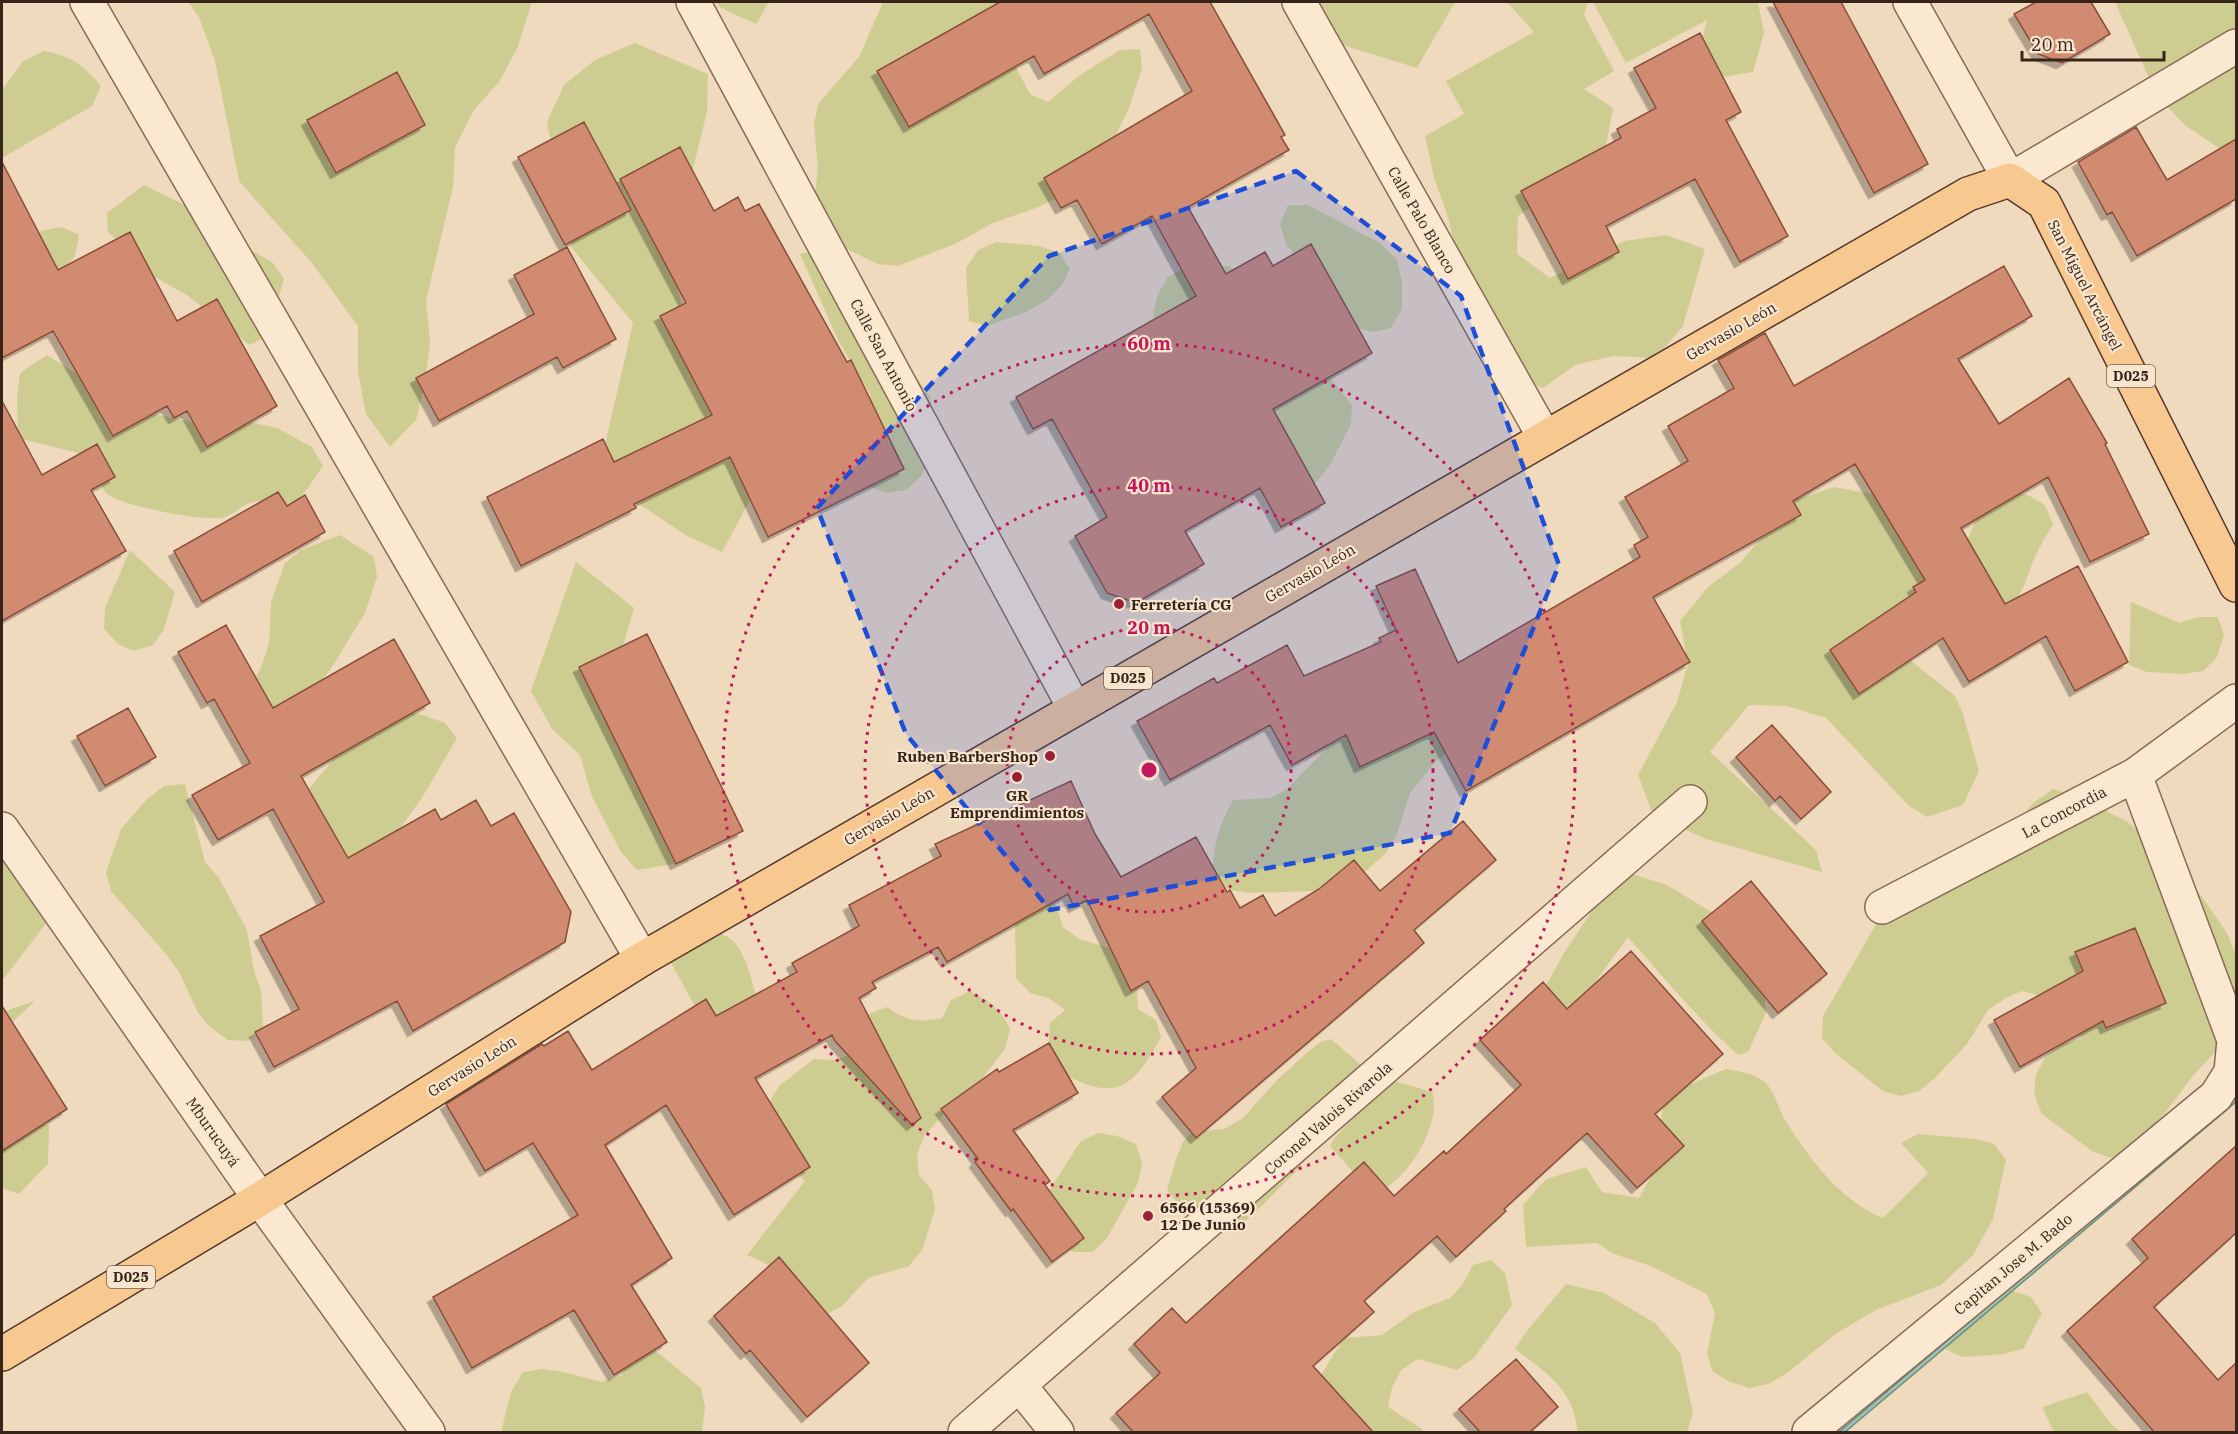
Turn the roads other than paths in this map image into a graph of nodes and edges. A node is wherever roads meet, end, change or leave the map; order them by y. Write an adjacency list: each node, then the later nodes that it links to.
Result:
1 (87, 2): 15 (street)
2 (693, 2): 10 (street, Calle San Antonio)
3 (1299, 2): 7 (street, Calle Palo Blanco)
4 (1910, 2): 6 (street, San Miguel Arcángel)
5 (2236, 46): 6 (street)
6 (2010, 180): 7 (main road, Gervasio León / D025); 8 (main road, San Miguel Arcángel / D025)
7 (1545, 438): 10 (main road, Gervasio León / D025)
8 (2236, 585)
9 (2236, 701): 11 (street, La Concordia)
10 (1075, 709): 15 (main road, Gervasio León / D025)
11 (2135, 775): 14 (street, La Concordia); 22 (street, Capitan Jose M. Bado)
12 (1690, 802): 18 (street, Coronel Valois Rivarola)
13 (2, 830): 16 (street, Mburucuyá)
14 (1882, 907)
15 (642, 959): 16 (main road, Gervasio León / D025)
16 (260, 1199): 17 (main road, Gervasio León / D025); 19 (street, Mburucuyá)
17 (2, 1354)
18 (1020, 1386): 20 (street, Coronel Valois Rivarola); 21 (street)
19 (428, 1432)
20 (965, 1432)
21 (1057, 1432)
22 (1809, 1432)

